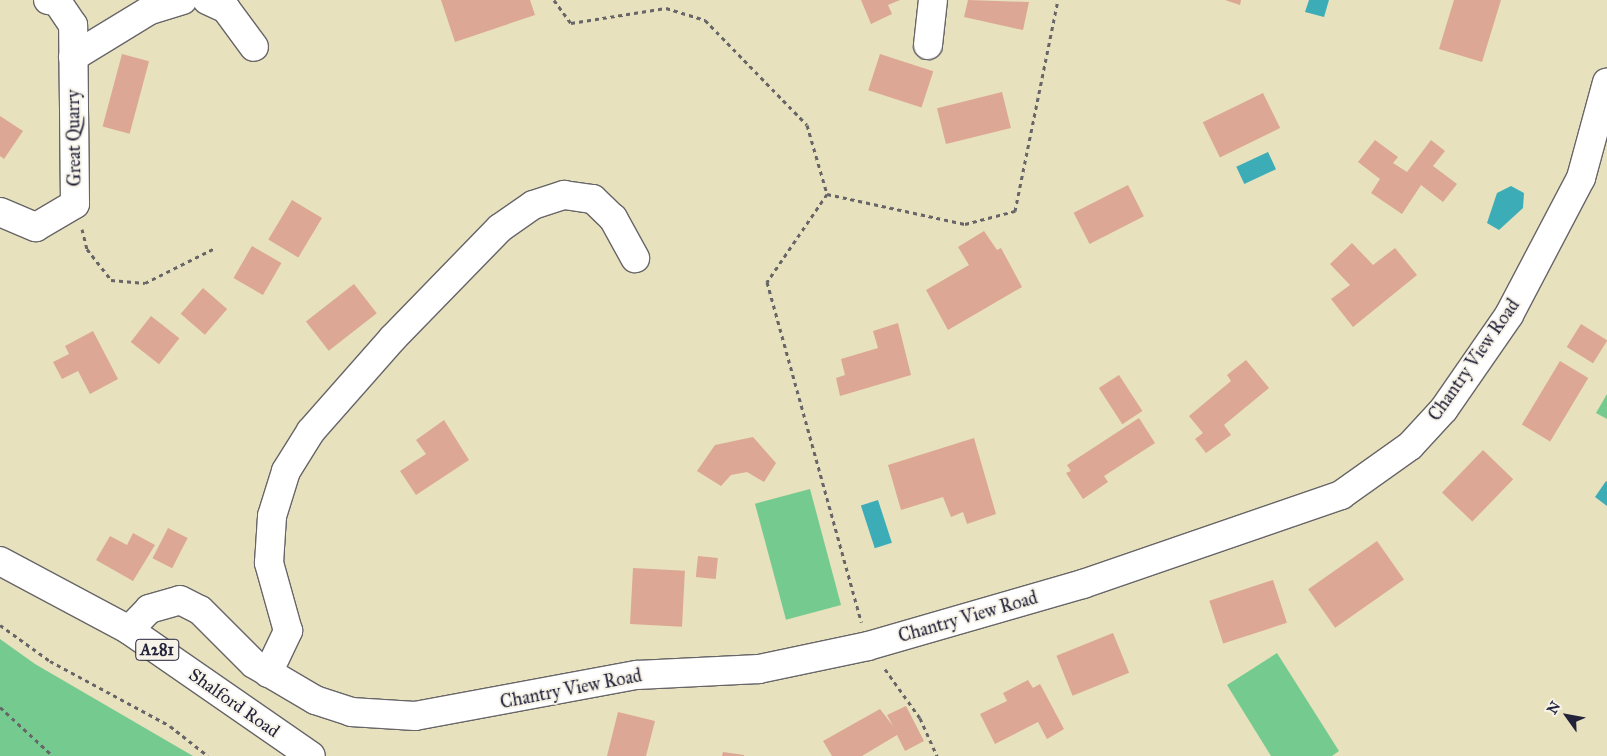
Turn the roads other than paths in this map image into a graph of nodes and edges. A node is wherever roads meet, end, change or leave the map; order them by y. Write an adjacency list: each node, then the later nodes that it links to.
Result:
1 (48, 0): 7 (street, Great Quarry)
2 (183, 0): 7 (street)
3 (207, 0): 6 (street)
4 (933, 0): 5 (street)
5 (928, 45)
6 (254, 46)
7 (73, 57): 9 (street, Great Quarry)
8 (1607, 82): 13 (street, Chantry View Road)
9 (0, 212)
10 (635, 258): 13 (street)
11 (0, 561): 12 (street, Shalford Road / A281)
12 (128, 630): 13 (street, Chantry View Road); 14 (street, Shalford Road / A281)
13 (268, 673)
14 (311, 756)

